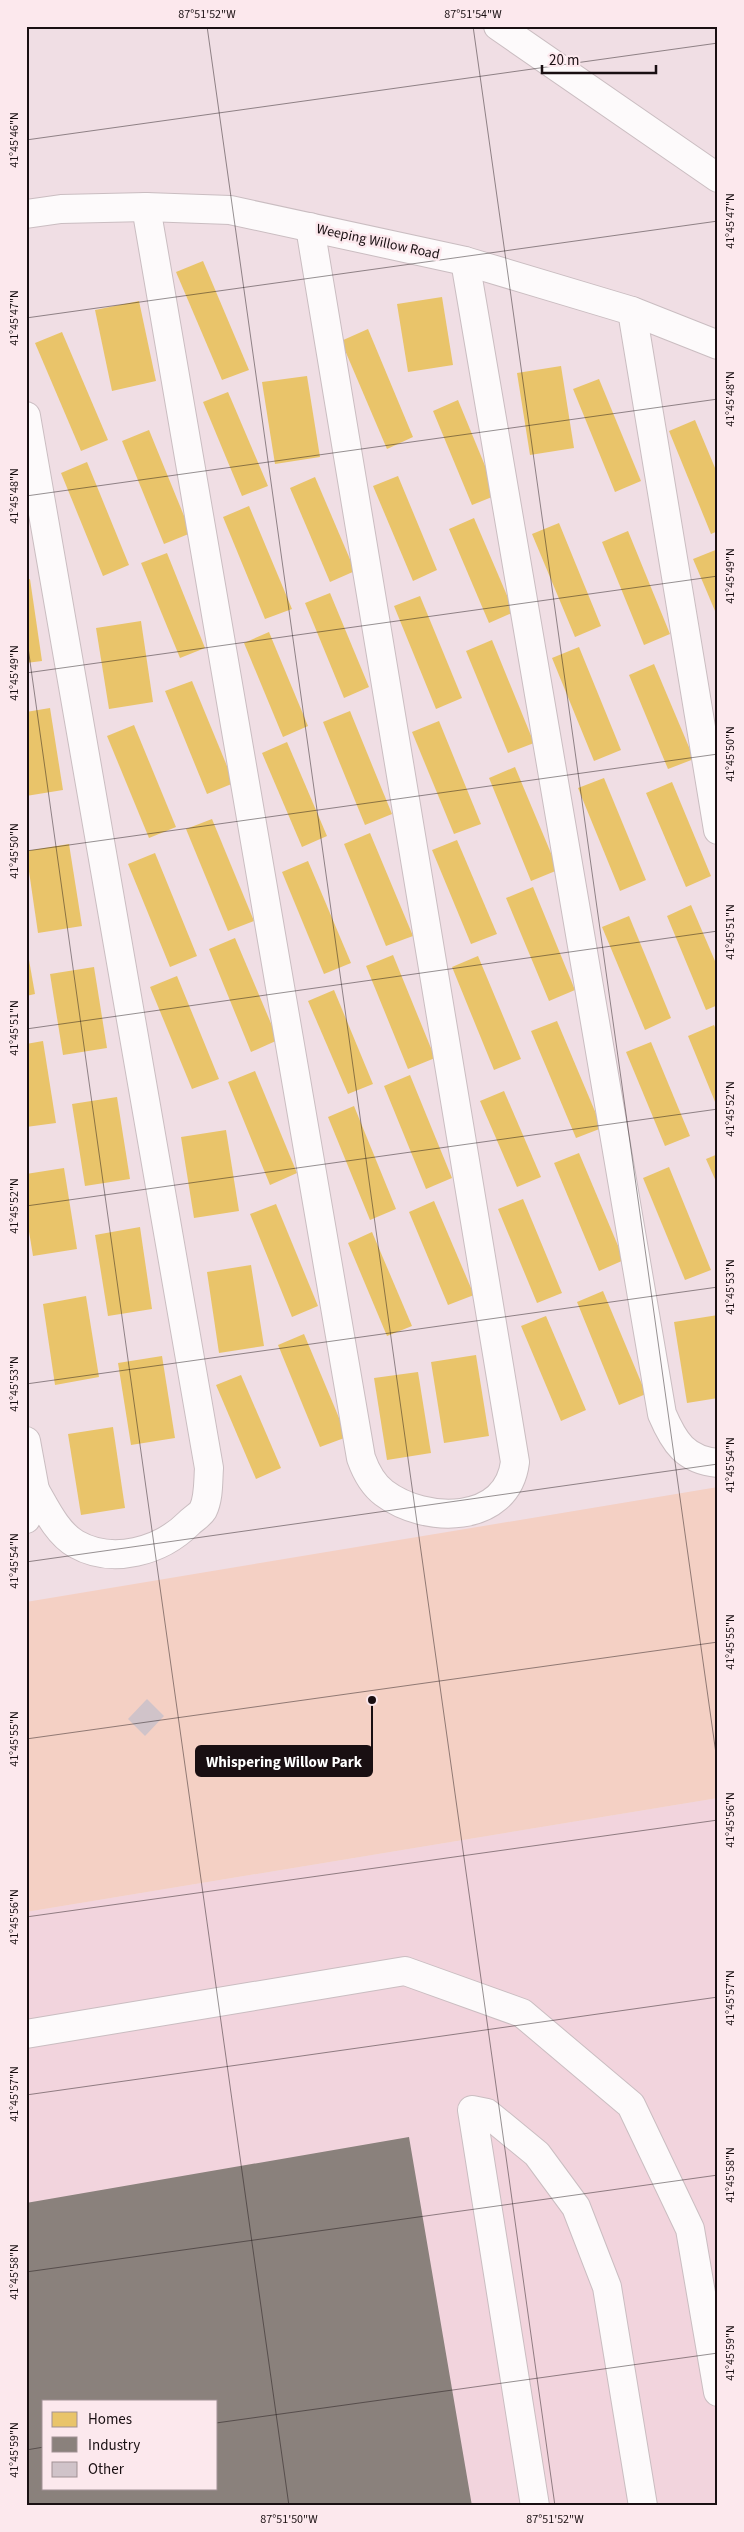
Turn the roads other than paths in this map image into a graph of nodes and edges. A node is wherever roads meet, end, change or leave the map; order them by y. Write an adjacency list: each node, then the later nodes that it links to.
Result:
1 (498, 26): 2 (main road)
2 (718, 178)
3 (146, 207): 4 (main road, Weeping Willow Road); 5 (main road, Weeping Willow Road); 5 (main road)
4 (26, 214)
5 (310, 227): 6 (main road, Weeping Willow Road)
6 (465, 261): 7 (main road, Weeping Willow Road); 12 (main road)
7 (632, 311): 8 (main road, Weeping Willow Road); 10 (main road)
8 (718, 345)
9 (26, 416): 13 (main road)
10 (718, 830)
11 (26, 1441): 13 (main road)
12 (718, 1463)
13 (35, 1490): 14 (main road)
14 (26, 1519)
15 (26, 2034): 16 (main road)
16 (718, 2392)
17 (535, 2506): 18 (main road)
18 (643, 2506)

